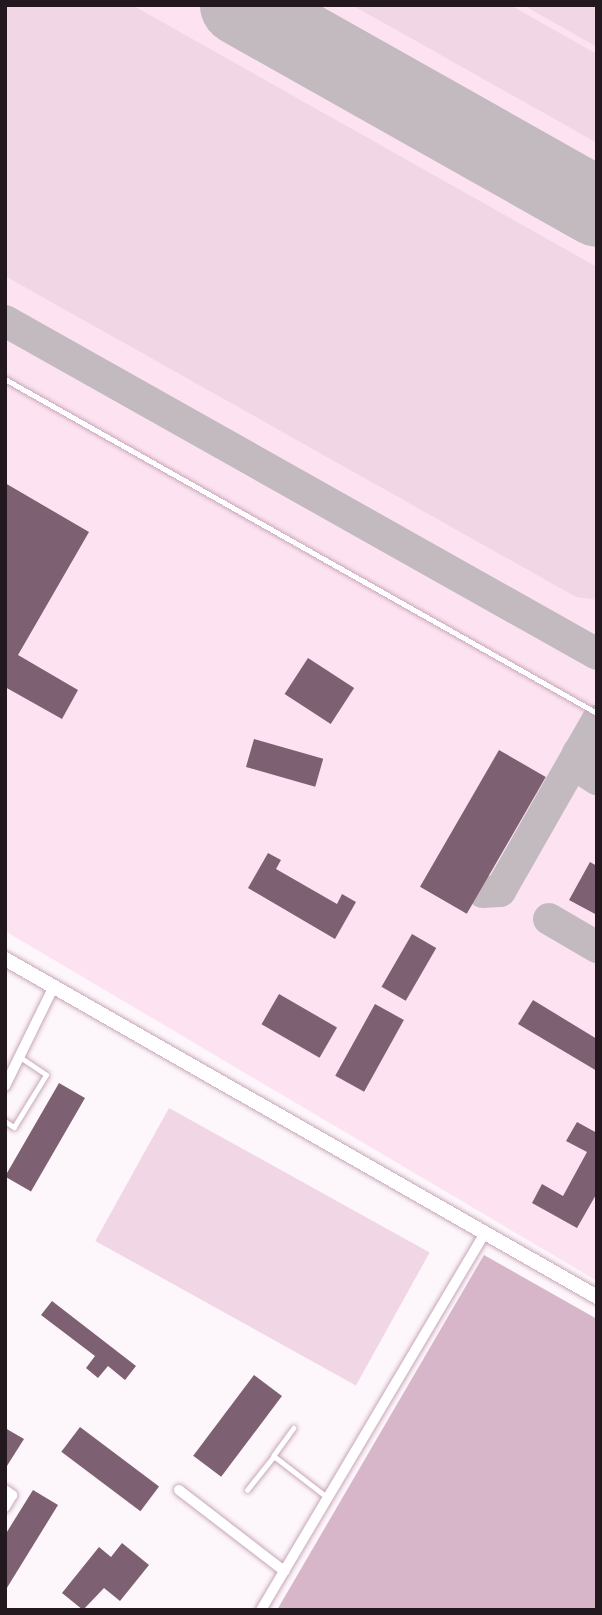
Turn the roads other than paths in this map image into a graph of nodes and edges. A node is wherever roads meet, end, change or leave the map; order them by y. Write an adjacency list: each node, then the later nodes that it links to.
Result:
1 (5, 379): 2 (lane)
2 (597, 713)
3 (5, 959): 4 (street)
4 (53, 989): 5 (street); 8 (street)
5 (21, 1058): 6 (street); 7 (lane)
6 (5, 1086)
7 (5, 1121)
8 (484, 1234): 9 (street); 15 (street)
9 (597, 1297)
10 (293, 1428): 11 (lane)
11 (274, 1456): 14 (lane); 15 (lane)
12 (5, 1490): 16 (street)
13 (178, 1490): 17 (street)
14 (247, 1490)
15 (328, 1497): 17 (street)
16 (5, 1507)
17 (284, 1571): 18 (street)
18 (261, 1610)

